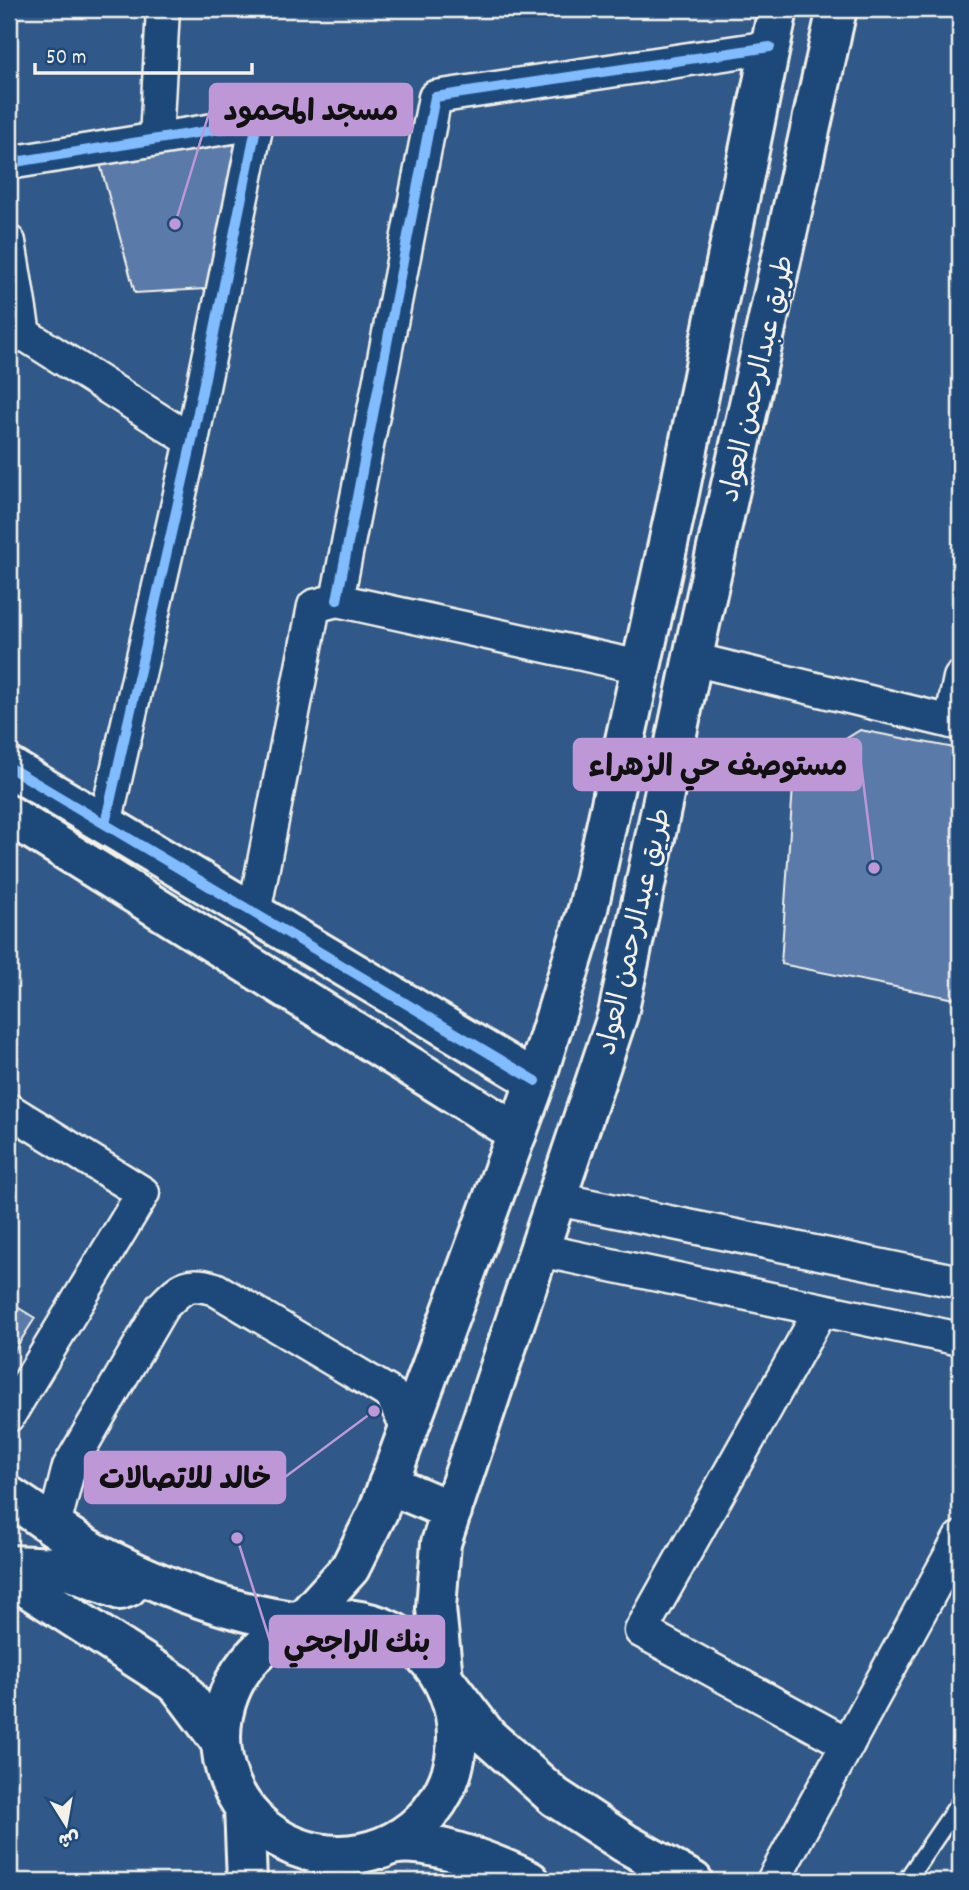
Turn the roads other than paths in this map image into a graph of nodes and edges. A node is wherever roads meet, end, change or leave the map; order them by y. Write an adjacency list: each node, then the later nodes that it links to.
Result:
1 (163, 9): 5 (street)
2 (778, 9): 4 (main road, طريق عبدالرحمن العواد)
3 (837, 9): 10 (main road, طريق عبدالرحمن العواد)
4 (770, 47): 9 (main road, طريق عبدالرحمن العواد); 12 (street)
5 (156, 139): 6 (street); 11 (street)
6 (9, 163)
7 (9, 242): 8 (street)
8 (16, 335): 11 (street)
9 (708, 350): 10 (main road); 14 (main road, طريق عبدالرحمن العواد)
10 (758, 361): 13 (main road, طريق عبدالرحمن العواد)
11 (192, 441): 19 (street)
12 (337, 600): 14 (street); 20 (street)
13 (692, 659): 16 (street); 24 (main road, طريق عبدالرحمن العواد)
14 (641, 667): 21 (main road, طريق عبدالرحمن العواد)
15 (960, 678): 16 (street)
16 (956, 723)
17 (9, 767): 19 (main road)
18 (9, 815): 23 (main road)
19 (105, 824): 20 (main road)
20 (254, 913): 21 (main road)
21 (536, 1081): 23 (main road, طريق عبدالرحمن العواد)
22 (9, 1110): 29 (street)
23 (517, 1133): 30 (main road, طريق عبدالرحمن العواد)
24 (557, 1199): 25 (main road, طريق عبدالرحمن العواد); 26 (street)
25 (540, 1250): 27 (street); 33 (main road, طريق عبدالرحمن العواد)
26 (960, 1282)
27 (821, 1310): 28 (street); 41 (street)
28 (960, 1339)
29 (9, 1415)
30 (408, 1429): 31 (main road, طريق عبدالرحمن العواد); 34 (street)
31 (388, 1484): 33 (main road); 38 (main road, طريق عبدالرحمن العواد)
32 (9, 1496): 34 (main road)
33 (452, 1511): 39 (main road, طريق عبدالرحمن العواد)
34 (54, 1526): 36 (main road)
35 (960, 1538): 41 (street)
36 (138, 1572): 37 (main road); 38 (main road)
37 (11, 1581): 40 (main road)
38 (301, 1622): 39 (main road); 40 (main road)
39 (443, 1678): 44 (main road); 48 (main road)
40 (220, 1741): 43 (main road)
41 (848, 1744): 49 (street)
42 (960, 1802): 50 (lane)
43 (244, 1807): 44 (main road); 45 (main road)
44 (391, 1843): 46 (main road); 47 (main road)
45 (247, 1881)
46 (339, 1881)
47 (530, 1881)
48 (693, 1881)
49 (773, 1881)
50 (906, 1881)

